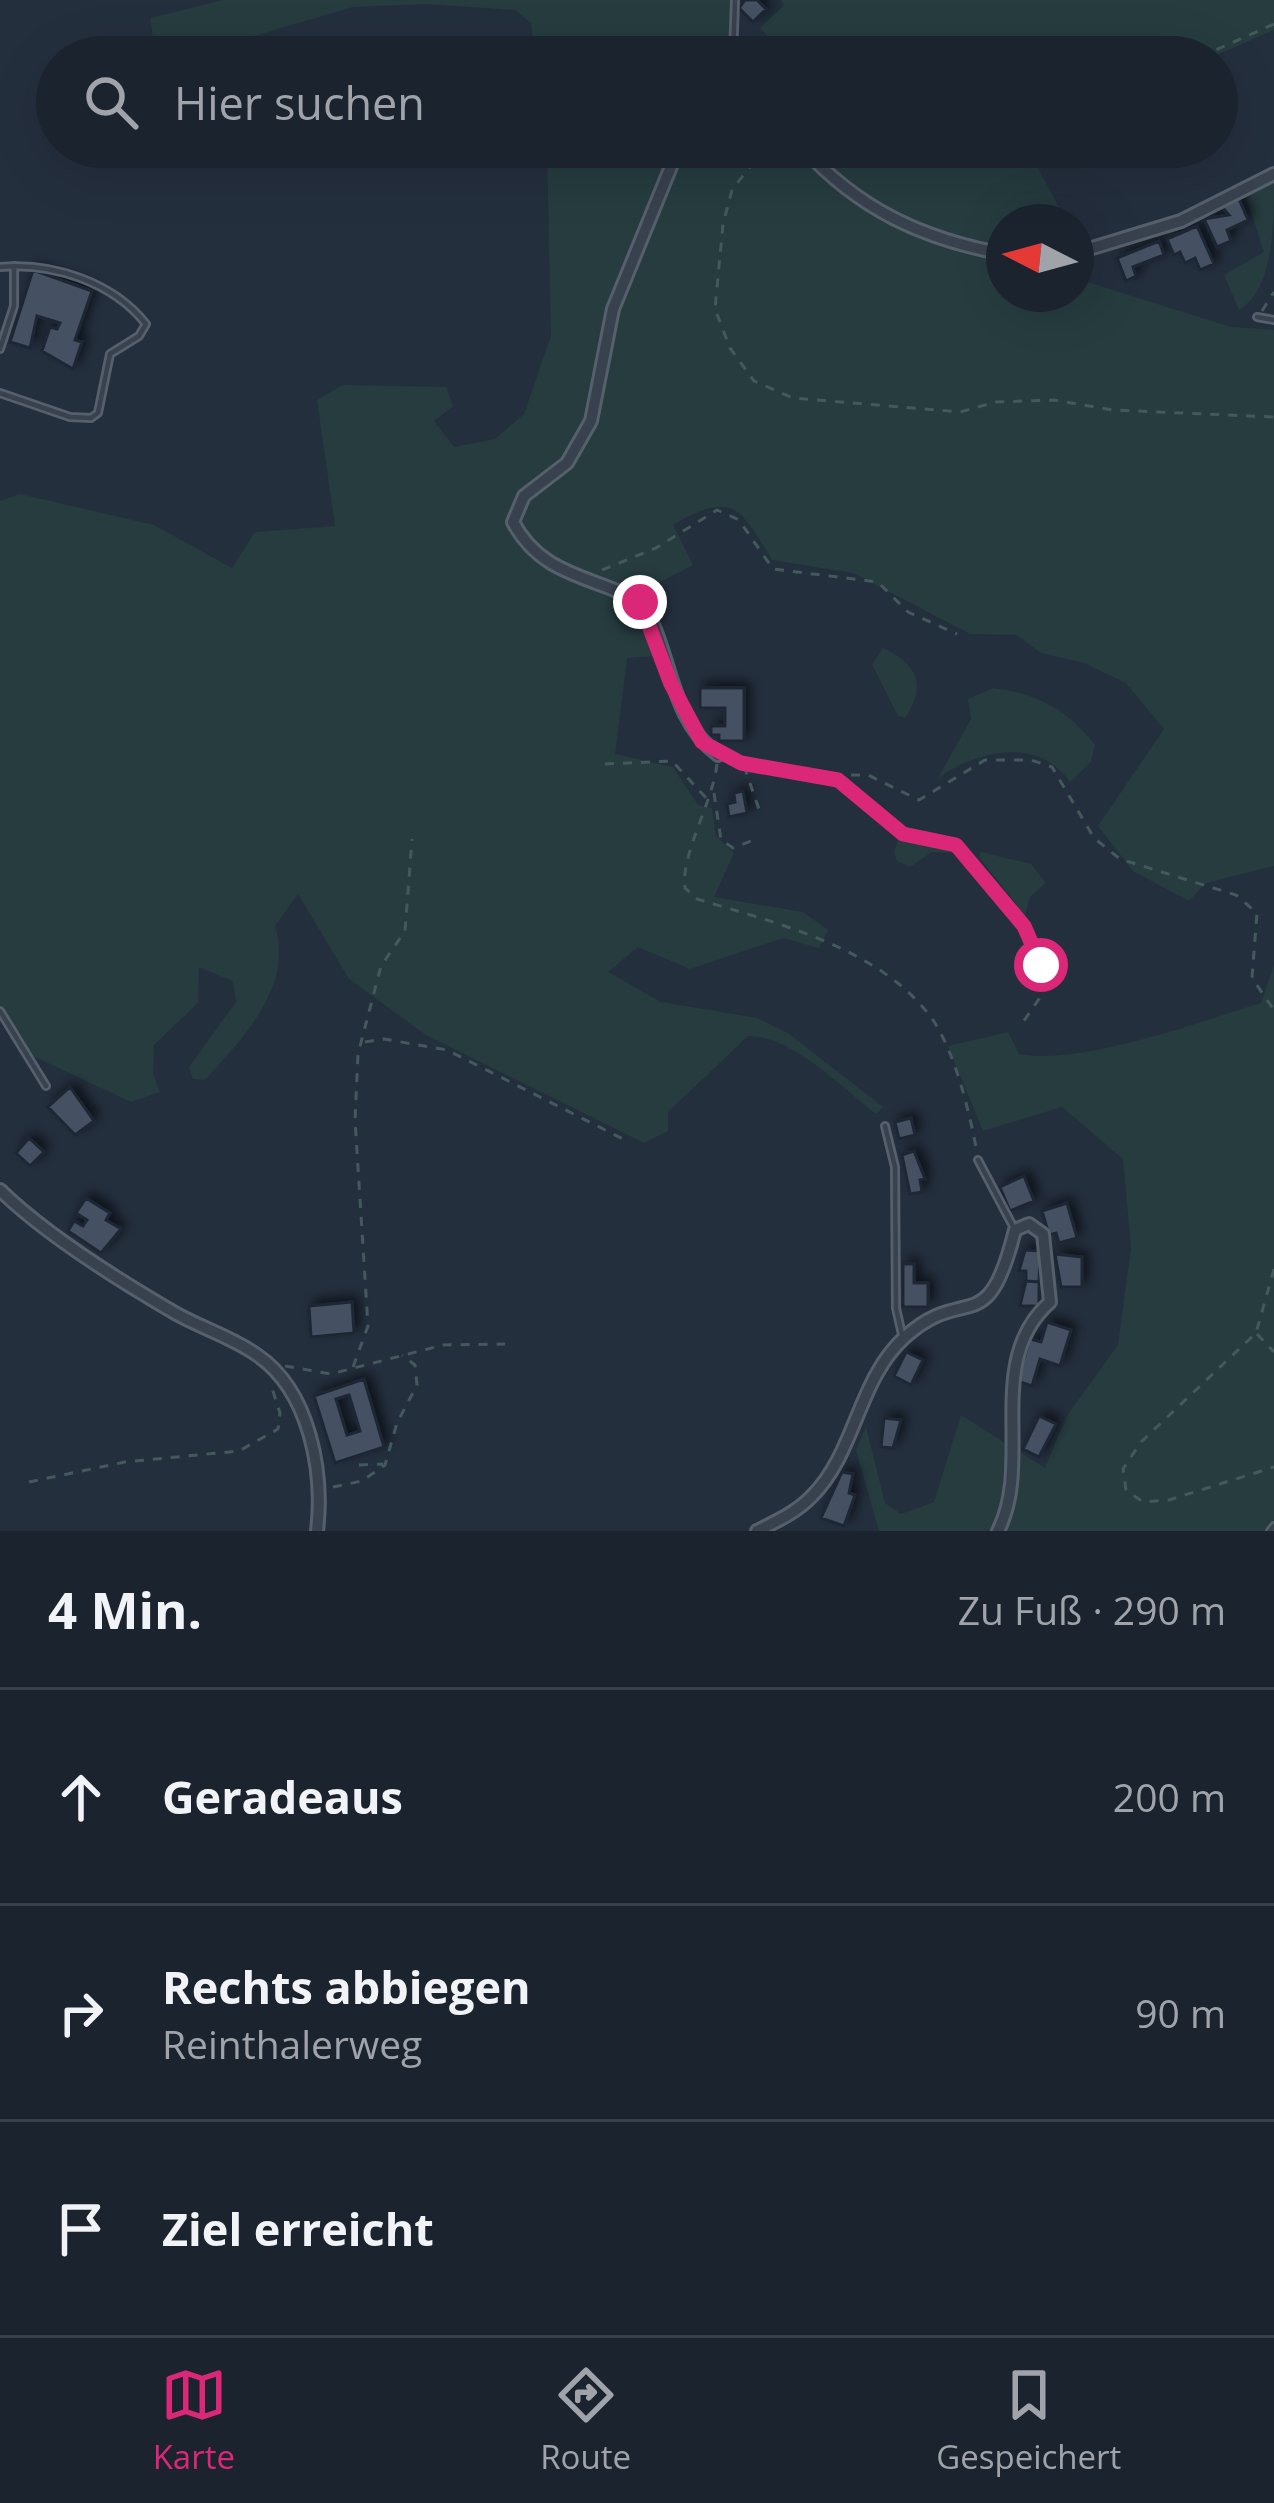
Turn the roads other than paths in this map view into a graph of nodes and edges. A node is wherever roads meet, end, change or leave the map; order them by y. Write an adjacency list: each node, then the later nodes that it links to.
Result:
1 (735, 0): 2 (lane)
2 (734, 36)
3 (670, 168): 14 (street)
4 (821, 168): 7 (street)
5 (1274, 174): 6 (street)
6 (1094, 248)
7 (986, 250)
8 (14, 266): 9 (lane); 12 (lane); 13 (lane)
9 (0, 267)
10 (1257, 317): 11 (lane)
11 (1274, 320)
12 (0, 349)
13 (0, 393)
14 (718, 754)
15 (0, 1011): 16 (lane)
16 (46, 1086)
17 (885, 1126): 21 (lane)
18 (978, 1160): 20 (lane)
19 (0, 1190): 22 (street)
20 (1015, 1229): 21 (street); 24 (street)
21 (903, 1339): 23 (street)
22 (317, 1531)
23 (757, 1531)
24 (998, 1531)

